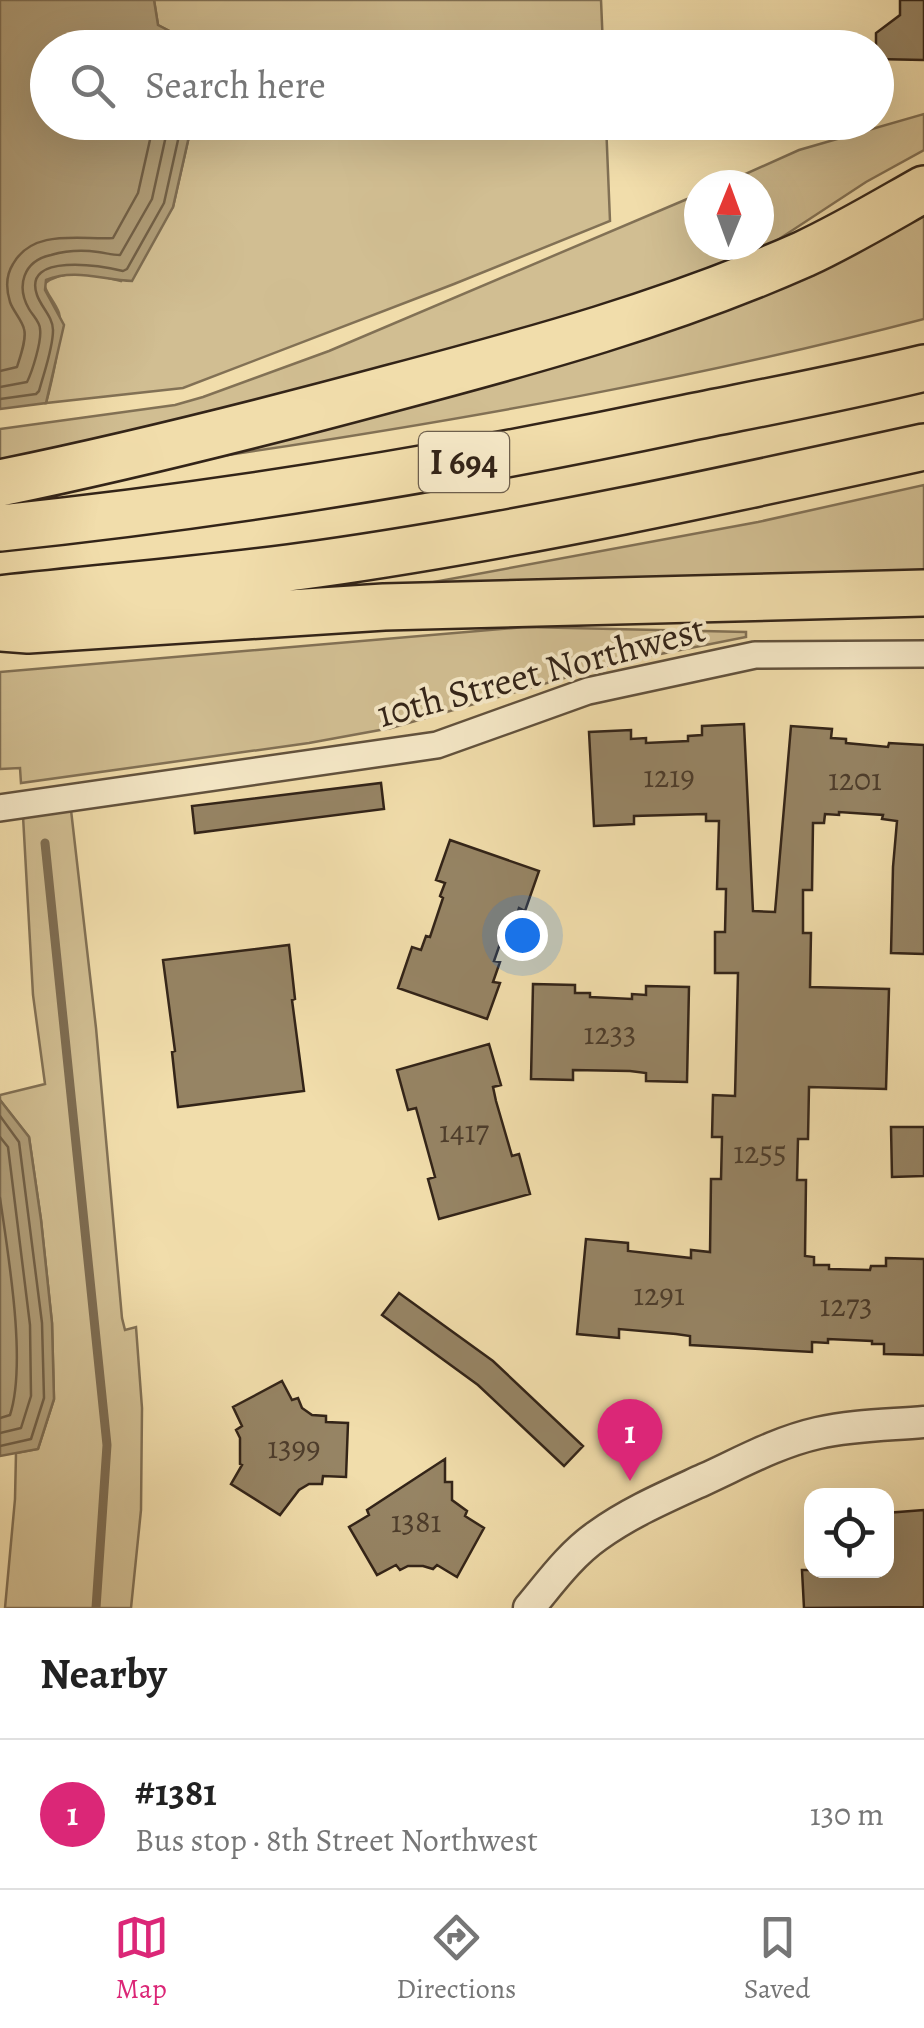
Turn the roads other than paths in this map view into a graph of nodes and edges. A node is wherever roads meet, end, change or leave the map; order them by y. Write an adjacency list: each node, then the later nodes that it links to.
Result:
1 (924, 189): 4 (highway)
2 (924, 368): 5 (highway, I 694)
3 (924, 447): 7 (highway, I 694)
4 (0, 483)
5 (0, 528)
6 (924, 593): 8 (highway)
7 (0, 599)
8 (0, 628)
9 (924, 654): 10 (street, 10th Street Northwest)
10 (0, 808)
11 (924, 1422): 12 (street)
12 (529, 1608)

